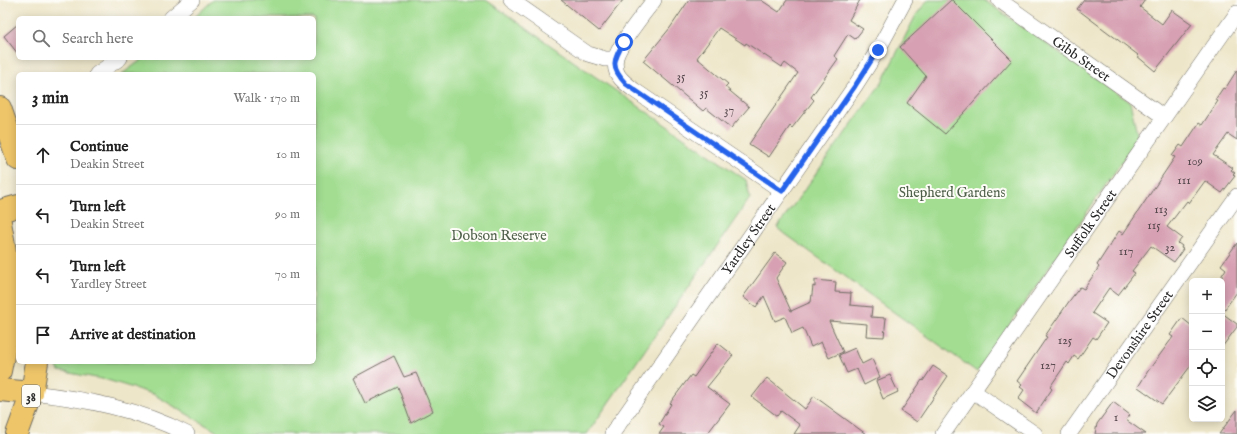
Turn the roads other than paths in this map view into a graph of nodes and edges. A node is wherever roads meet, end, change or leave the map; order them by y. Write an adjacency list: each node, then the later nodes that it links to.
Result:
1 (192, 0): 7 (street)
2 (511, 0): 8 (street)
3 (654, 0): 8 (street)
4 (905, 0): 14 (street, Yardley Street)
5 (999, 0): 11 (street, Gibb Street)
6 (1237, 13): 11 (street, Suffolk Street)
7 (173, 16)
8 (615, 59): 14 (street)
9 (117, 60): 10 (street)
10 (100, 72)
11 (1164, 117): 22 (street, Suffolk Street)
12 (6, 122): 13 (main road)
13 (16, 153)
14 (782, 191): 26 (street, Yardley Street)
15 (1237, 196): 29 (street, Devonshire Street)
16 (16, 206): 17 (main road)
17 (0, 210)
18 (0, 222): 19 (main road, 38)
19 (16, 351)
20 (20, 364): 23 (main road, 38)
21 (0, 390): 23 (main road)
22 (973, 391): 27 (street, Suffolk Street); 28 (street)
23 (32, 393): 24 (main road, 38); 25 (street)
24 (18, 434)
25 (187, 434)
26 (612, 434)
27 (943, 434)
28 (1035, 434)
29 (1069, 434)

